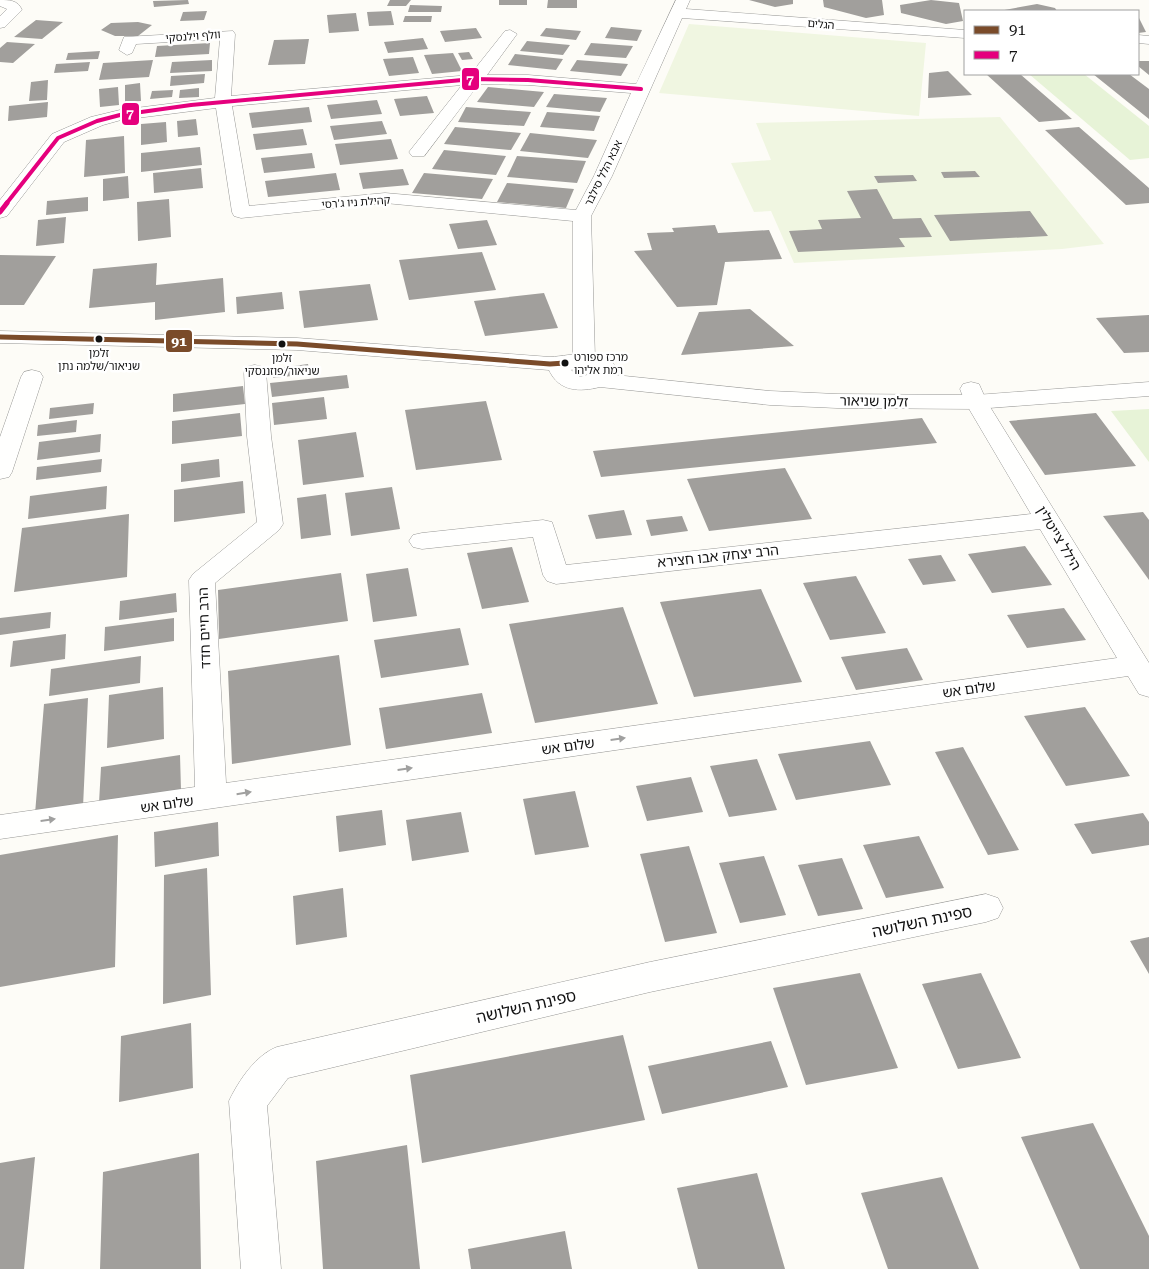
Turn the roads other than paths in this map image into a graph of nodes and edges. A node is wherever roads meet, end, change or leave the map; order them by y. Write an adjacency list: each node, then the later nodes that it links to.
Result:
1 (0, 1): 3 (street)
2 (680, 6): 5 (street, הגלים); 8 (street, אבא הלל סילבר)
3 (0, 24)
4 (510, 34): 7 (street)
5 (964, 34)
6 (127, 50): 9 (street, וולף וילנסקי)
7 (473, 79): 8 (street); 9 (street); 10 (street)
8 (641, 89): 12 (street, אבא הלל סילבר)
9 (223, 102): 11 (street); 12 (street, קהילת ניו ג'רסי)
10 (418, 152)
11 (0, 212)
12 (582, 216): 15 (street, אבא הלל סילבר)
13 (0, 337): 15 (street)
14 (0, 346): 15 (street)
15 (570, 366): 20 (street, זלמן שניאור)
16 (255, 372): 25 (street, הרב חיים חדד)
17 (32, 377): 21 (street)
18 (1149, 377): 20 (street, זלמן שניאור)
19 (1149, 389): 20 (street, זלמן שניאור)
20 (974, 395): 22 (street, הילל צייטלין)
21 (0, 472)
22 (1048, 520): 23 (street, הרב יצחק אבו חצירא); 24 (street, הילל צייטלין)
23 (422, 541)
24 (1142, 676): 25 (street, שלום אש, one-way to 24)
25 (211, 798): 26 (street, שלום אש, one-way to 25)
26 (0, 827)
27 (986, 908): 28 (street, ספינת השלושה)
28 (261, 1269)

